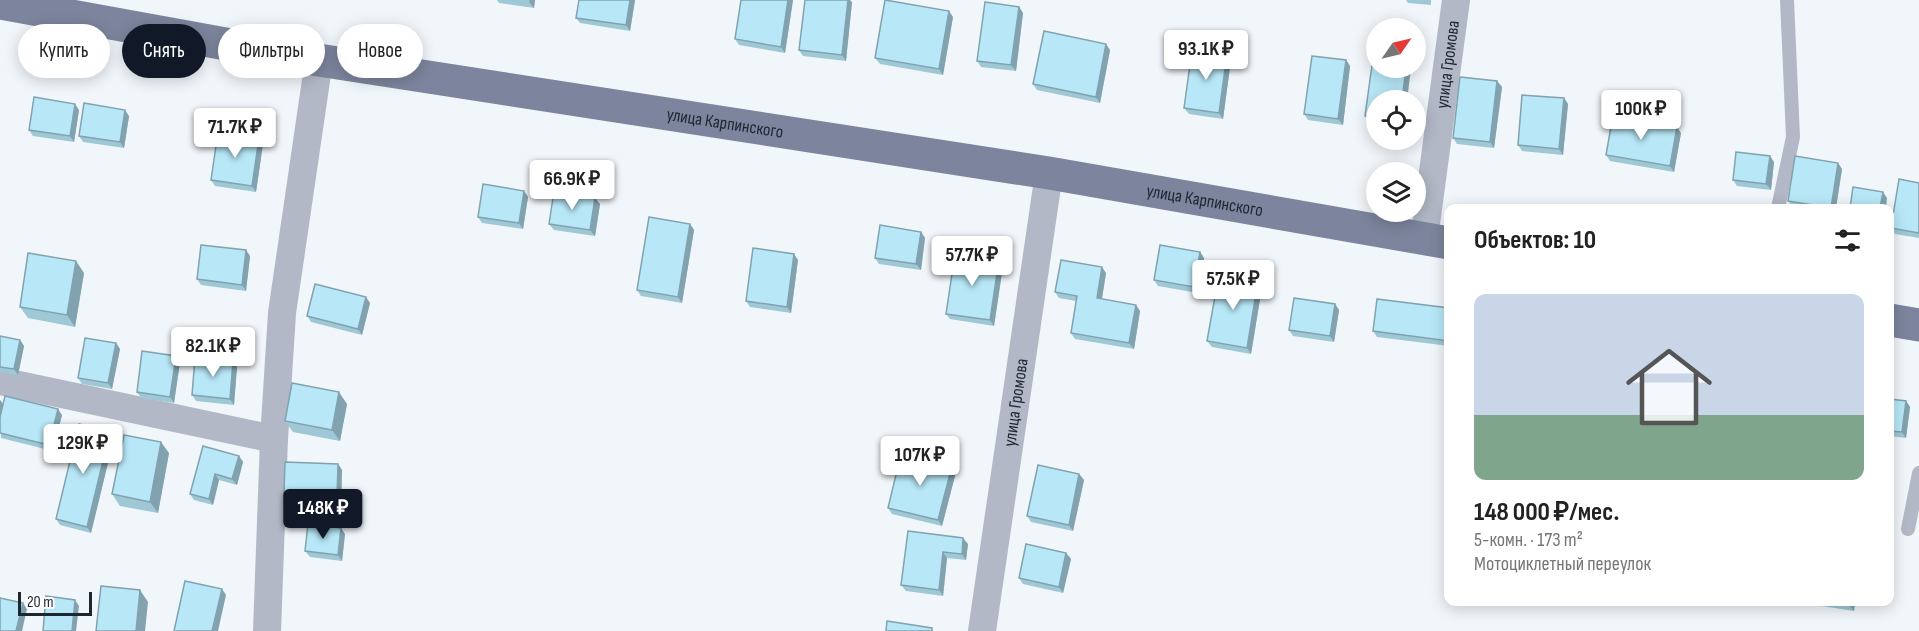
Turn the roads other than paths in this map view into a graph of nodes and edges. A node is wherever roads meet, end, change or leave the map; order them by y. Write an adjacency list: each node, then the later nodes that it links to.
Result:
1 (1456, 0): 9 (street, улица Громова)
2 (1787, 0): 8 (lane)
3 (0, 3): 4 (main road, улица Карпинского)
4 (218, 42)
5 (325, 61): 7 (main road, улица Карпинского)
6 (316, 78): 13 (street)
7 (1048, 173): 9 (main road, улица Карпинского); 17 (street, улица Громова)
8 (1779, 204)
9 (1437, 241)
10 (1894, 321): 11 (main road)
11 (1919, 325)
12 (0, 381): 13 (street)
13 (274, 440): 16 (street)
14 (1919, 472): 15 (lane)
15 (1908, 529)
16 (267, 631)
17 (982, 631)

